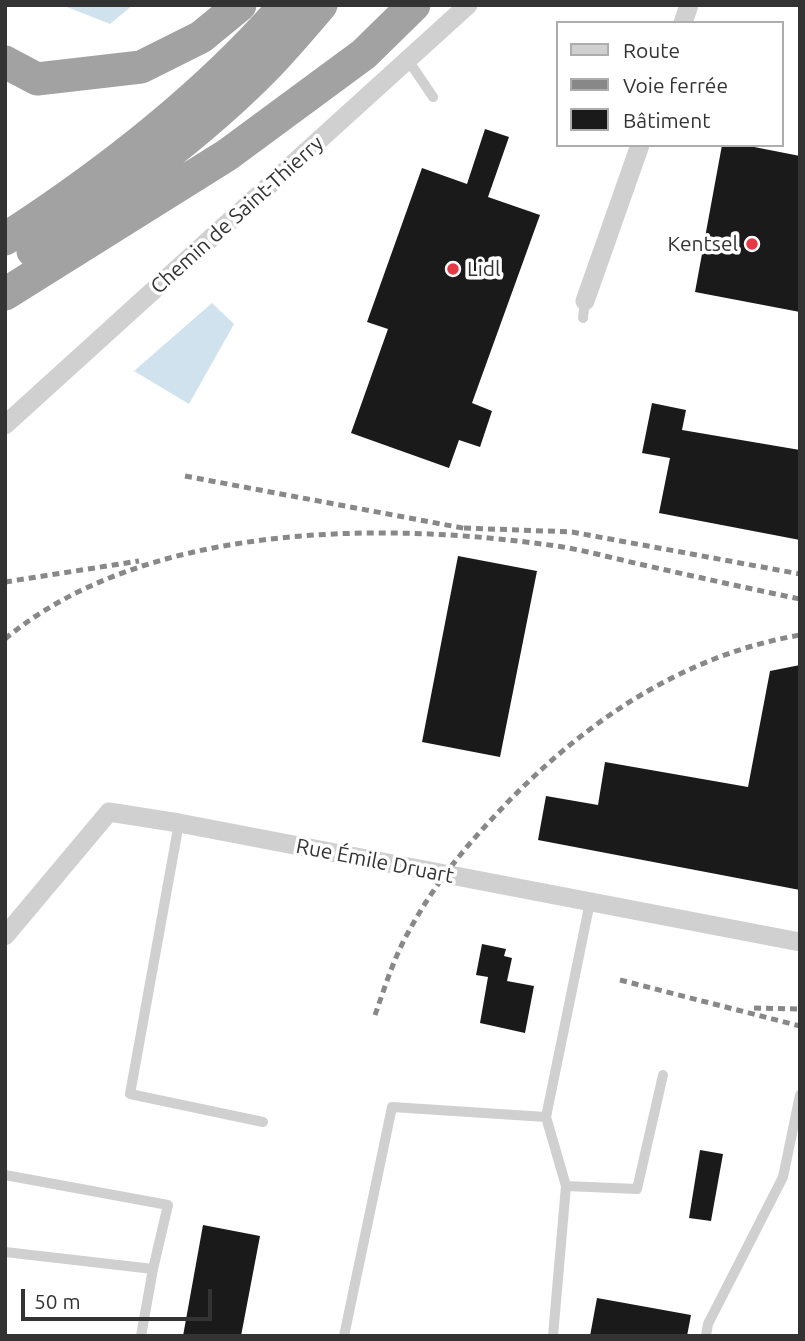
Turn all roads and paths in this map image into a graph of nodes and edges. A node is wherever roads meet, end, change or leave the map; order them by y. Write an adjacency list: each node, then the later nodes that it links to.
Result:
1 (240, 5): 7 (highway)
2 (285, 5): 10 (highway)
3 (321, 5): 11 (highway)
4 (414, 5): 12 (highway)
5 (468, 5): 6 (street, Chemin de Saint-Thierry)
6 (408, 60): 8 (lane); 14 (street, Chemin de Saint-Thierry)
7 (5, 62)
8 (433, 97)
9 (639, 147): 13 (street)
10 (5, 239)
11 (5, 271)
12 (5, 294)
13 (584, 309)
14 (5, 425)
15 (179, 823): 16 (street, Rue Émile Druart); 17 (street, Rue Émile Druart); 22 (lane)
16 (590, 902): 18 (street, Rue Émile Druart); 21 (lane)
17 (5, 936)
18 (800, 942)
19 (663, 1075): 24 (lane)
20 (800, 1095): 30 (lane)
21 (546, 1117): 24 (lane); 28 (lane)
22 (263, 1122)
23 (5, 1175): 26 (lane)
24 (566, 1186): 29 (lane)
25 (5, 1252): 26 (lane)
26 (153, 1269): 27 (lane)
27 (141, 1336)
28 (344, 1336)
29 (553, 1336)
30 (706, 1336)

